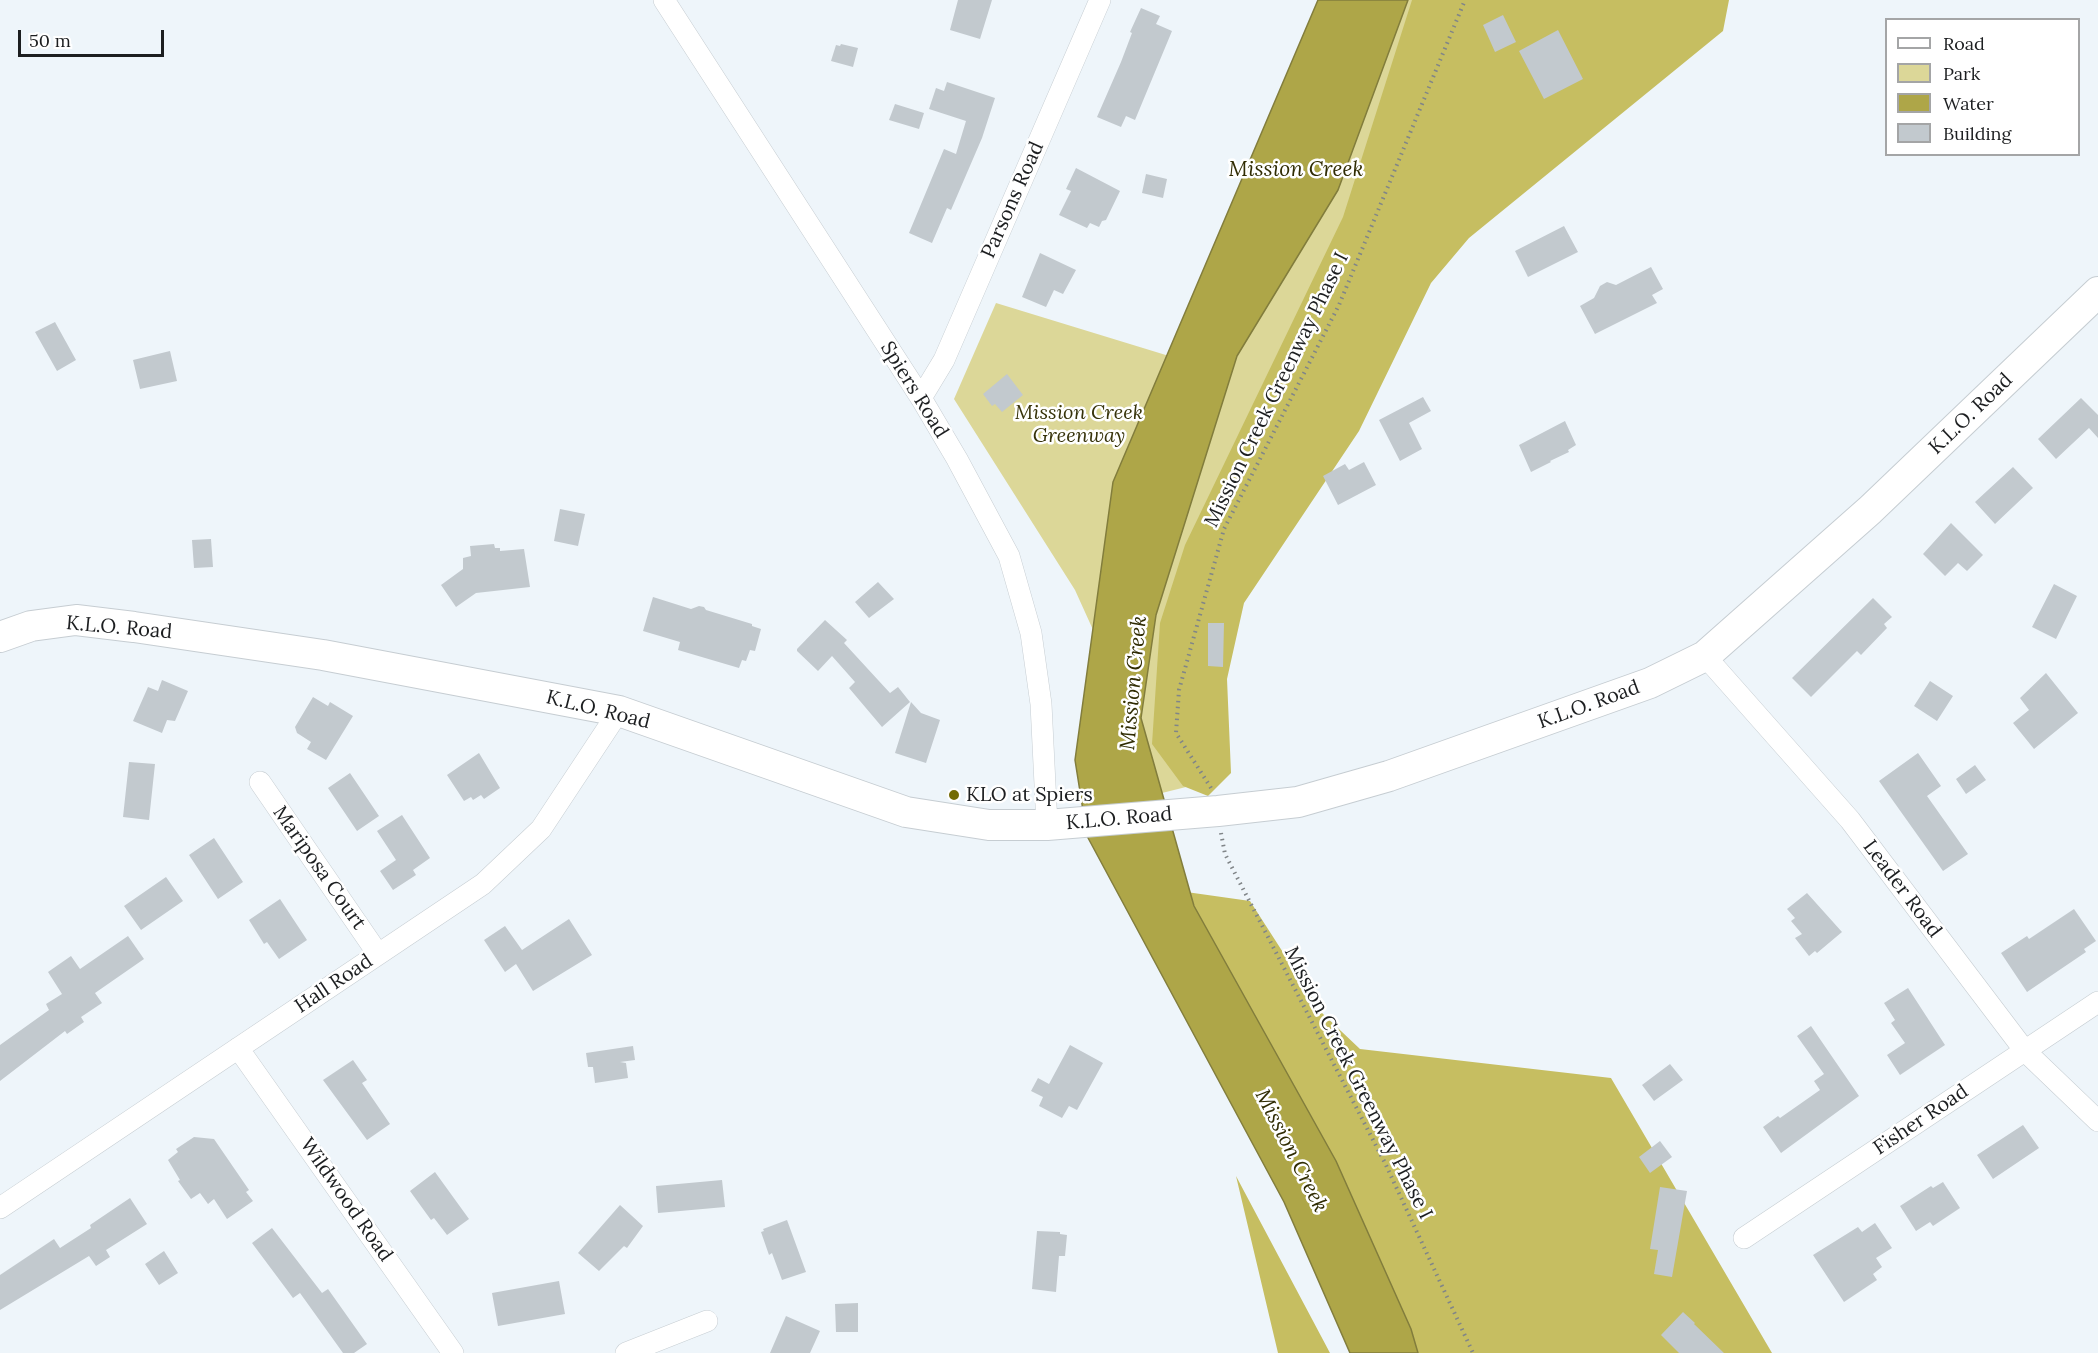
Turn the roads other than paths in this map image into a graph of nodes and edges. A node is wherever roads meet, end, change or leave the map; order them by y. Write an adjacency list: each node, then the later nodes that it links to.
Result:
1 (664, 0): 4 (street, Spiers Road)
2 (1100, 0): 4 (street, Parsons Road)
3 (2098, 292): 6 (main road, K.L.O. Road)
4 (921, 398): 9 (street, Spiers Road)
5 (0, 637): 7 (main road, K.L.O. Road)
6 (1705, 657): 9 (main road, K.L.O. Road); 13 (street, Leader Road)
7 (620, 711): 9 (main road, K.L.O. Road); 10 (street, Hall Road)
8 (260, 782): 10 (street, Mariposa Court)
9 (1047, 825)
10 (378, 954): 12 (street, Hall Road)
11 (2098, 1002): 13 (street, Fisher Road)
12 (238, 1048): 15 (street, Hall Road); 18 (street, Wildwood Road)
13 (2025, 1051): 14 (street, Leader Road); 16 (street, Fisher Road)
14 (2098, 1121)
15 (0, 1208)
16 (1744, 1238)
17 (707, 1321): 19 (street)
18 (453, 1353)
19 (626, 1353)

